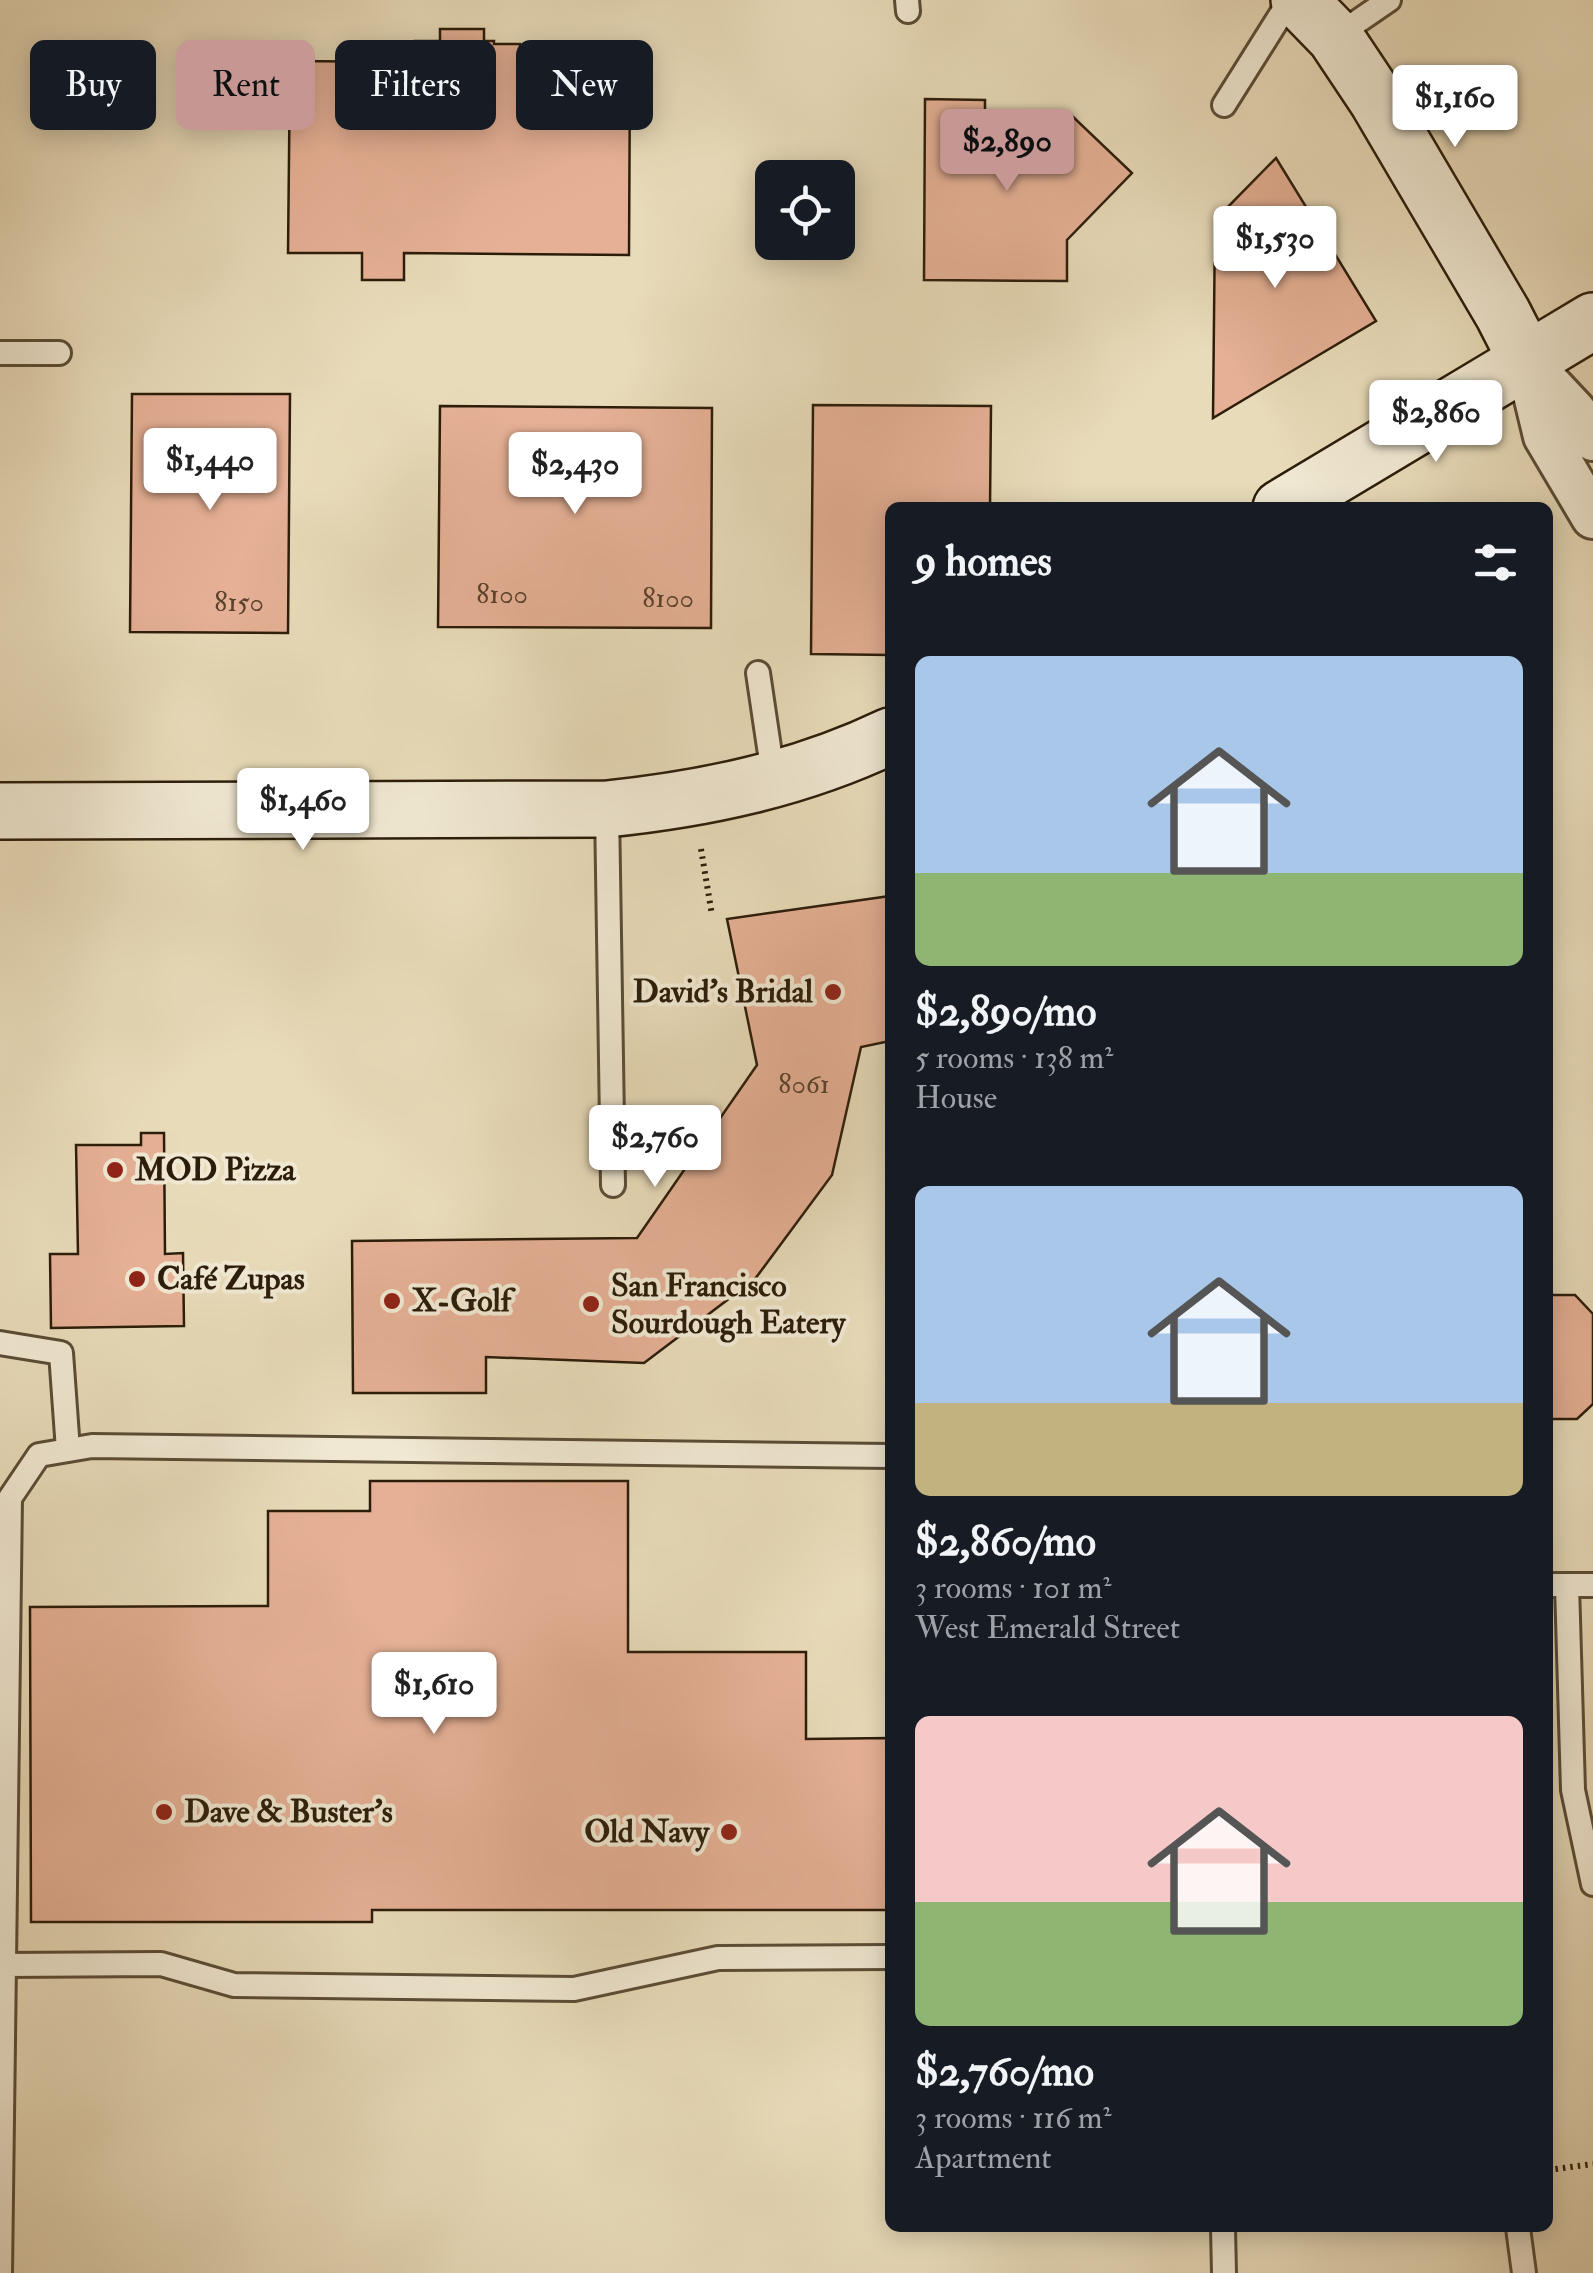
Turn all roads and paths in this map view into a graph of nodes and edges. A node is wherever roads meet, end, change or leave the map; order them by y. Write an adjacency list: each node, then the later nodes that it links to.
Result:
1 (1290, 0): 4 (lane)
2 (1389, 0): 3 (lane)
3 (1317, 18): 8 (main road)
4 (1224, 106)
5 (1593, 320): 8 (main road)
6 (0, 353): 7 (lane)
7 (59, 353)
8 (1527, 361): 9 (street); 10 (main road); 11 (street)
9 (1593, 439)
10 (1291, 502)
11 (1593, 517)
12 (758, 673): 14 (lane)
13 (885, 738): 14 (main road)
14 (774, 781): 15 (main road)
15 (607, 809): 16 (main road); 19 (lane)
16 (0, 811)
17 (701, 849): 18 (path)
18 (712, 916)
19 (612, 1185)
20 (0, 1342): 21 (lane)
21 (68, 1450): 22 (lane); 27 (lane)
22 (885, 1456)
23 (1557, 1585): 24 (lane); 25 (lane)
24 (1593, 1585)
25 (1593, 1884)
26 (885, 1958): 27 (lane)
27 (4, 1965): 32 (lane)
28 (1593, 2164): 29 (path)
29 (1553, 2169)
30 (1223, 2232): 33 (lane)
31 (1519, 2232): 34 (lane)
32 (0, 2273)
33 (1224, 2273)
34 (1524, 2273)

